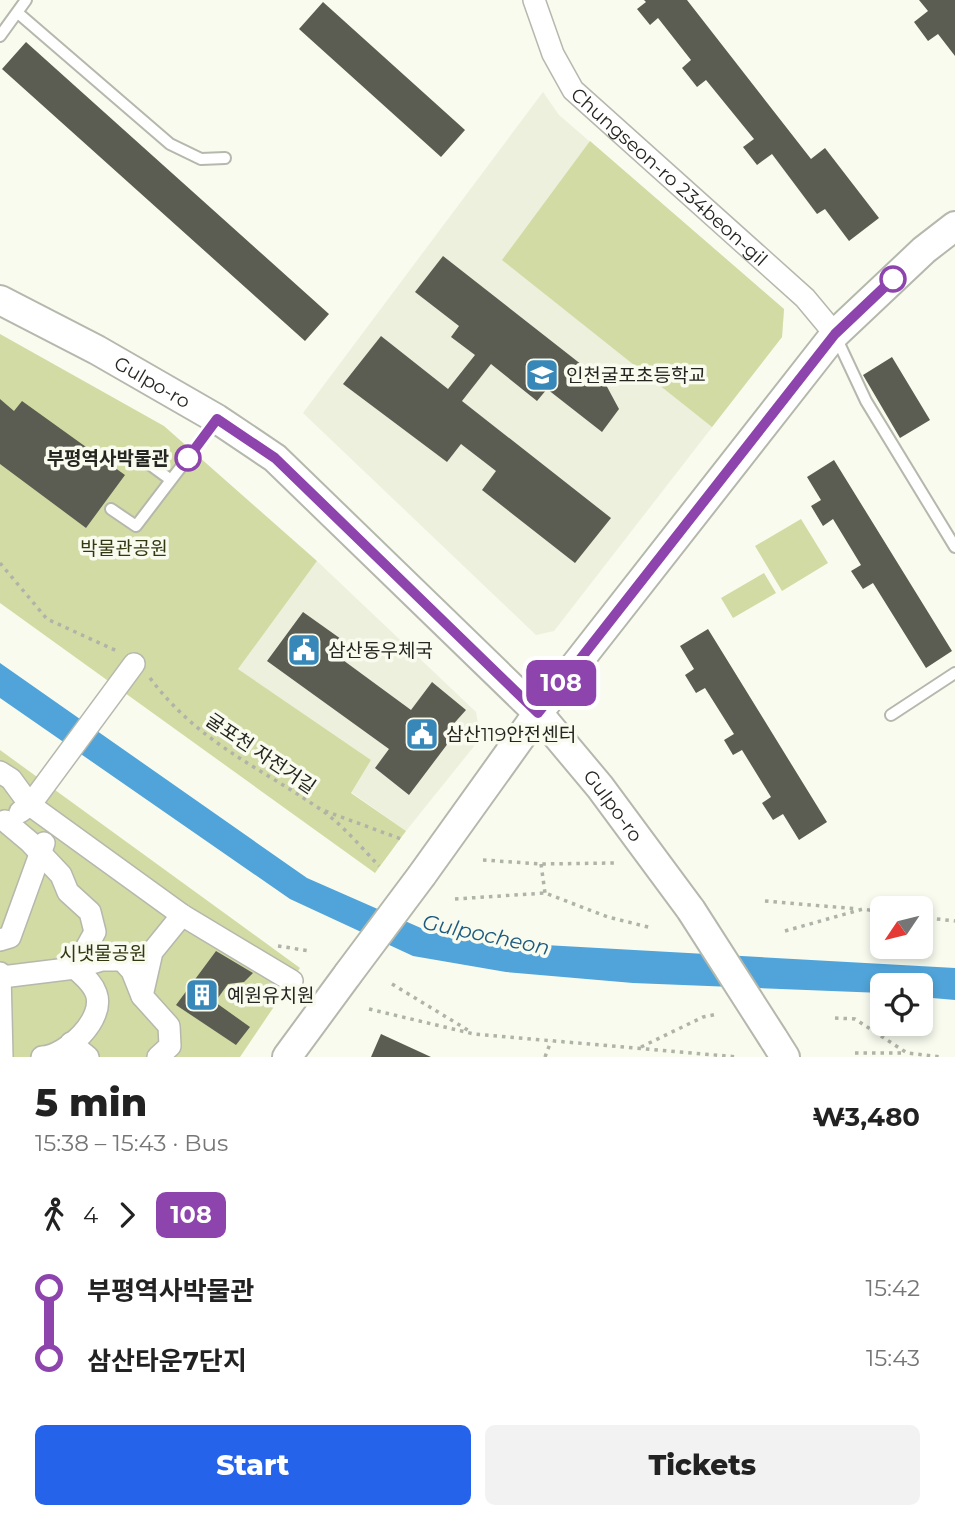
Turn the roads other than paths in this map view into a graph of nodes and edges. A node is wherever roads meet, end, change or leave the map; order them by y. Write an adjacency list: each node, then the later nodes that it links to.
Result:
1 (26, 0): 3 (lane)
2 (534, 0): 8 (street, Chungseon-ro 234beon-gil)
3 (18, 13): 4 (lane); 5 (lane)
4 (0, 36)
5 (225, 158)
6 (955, 226): 8 (street)
7 (0, 300): 9 (street, Gulpo-ro)
8 (835, 334): 13 (lane); 16 (street)
9 (217, 419): 11 (lane); 16 (street, Gulpo-ro)
10 (145, 461): 11 (lane)
11 (171, 480): 12 (lane)
12 (111, 509)
13 (955, 547)
14 (134, 664): 19 (street)
15 (955, 673): 17 (lane)
16 (538, 713): 30 (street, Gulpo-ro, bridge); 35 (street, bridge)
17 (891, 715)
18 (0, 772): 19 (street)
19 (30, 805): 20 (street); 21 (street)
20 (49, 820): 22 (street); 23 (street)
21 (3, 822): 22 (street)
22 (42, 854): 24 (street); 25 (street)
23 (182, 915): 27 (street); 28 (street)
24 (0, 940)
25 (75, 968): 26 (street); 28 (street); 29 (street)
26 (1, 975): 31 (street)
27 (292, 981)
28 (142, 996): 34 (street)
29 (71, 1043): 32 (street); 33 (street)
30 (779, 1047)
31 (2, 1057)
32 (42, 1057)
33 (88, 1057)
34 (158, 1057)
35 (287, 1057)

